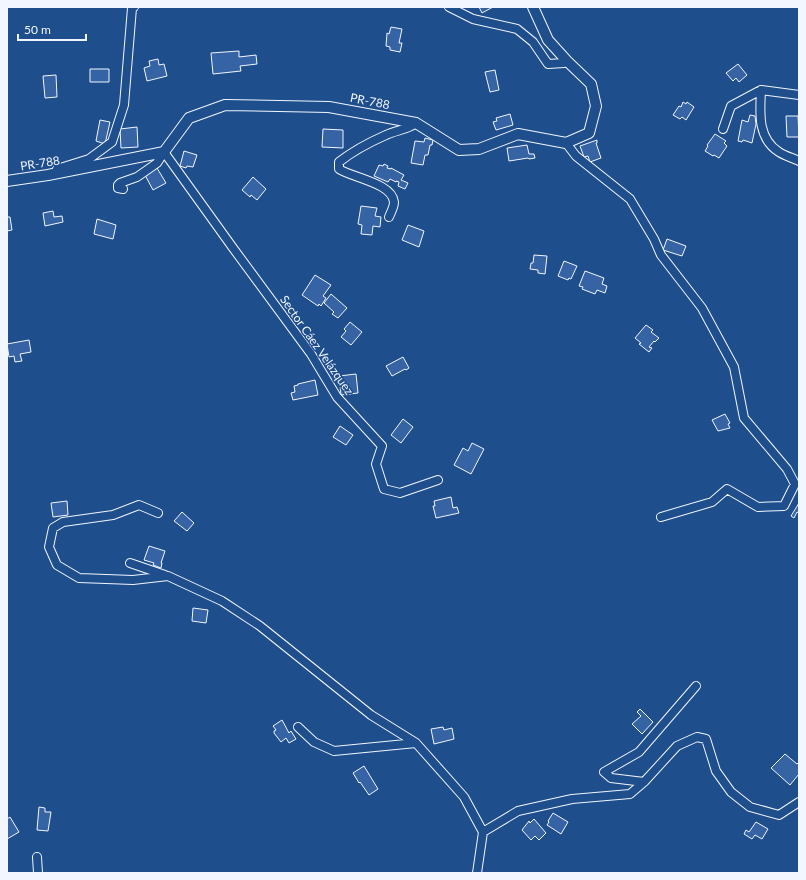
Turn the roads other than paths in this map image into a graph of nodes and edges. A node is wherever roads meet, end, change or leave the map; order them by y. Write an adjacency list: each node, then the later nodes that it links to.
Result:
1 (134, 7): 12 (street)
2 (449, 7): 4 (street)
3 (533, 7): 4 (street)
4 (567, 61): 9 (street)
5 (760, 90): 6 (street); 8 (street); 11 (street)
6 (799, 95)
7 (416, 123): 9 (street, PR-788 / PR-788); 10 (street, PR-788 / PR-788); 15 (street)
8 (723, 129)
9 (566, 143): 18 (street)
10 (164, 152): 12 (street, PR-788 / PR-788); 14 (street); 16 (street, Sector Cáez Velázquez)
11 (799, 161)
12 (48, 175): 13 (street, PR-788 / PR-788)
13 (7, 181)
14 (123, 189)
15 (389, 217)
16 (438, 480)
17 (158, 513): 20 (street)
18 (661, 517)
19 (130, 563): 20 (street)
20 (168, 576): 23 (street)
21 (696, 686): 24 (street)
22 (298, 727): 23 (street)
23 (416, 744): 26 (street)
24 (644, 782): 25 (street); 26 (street)
25 (799, 802)
26 (483, 832): 29 (street)
27 (36, 857): 28 (street)
28 (38, 873)
29 (477, 873)

